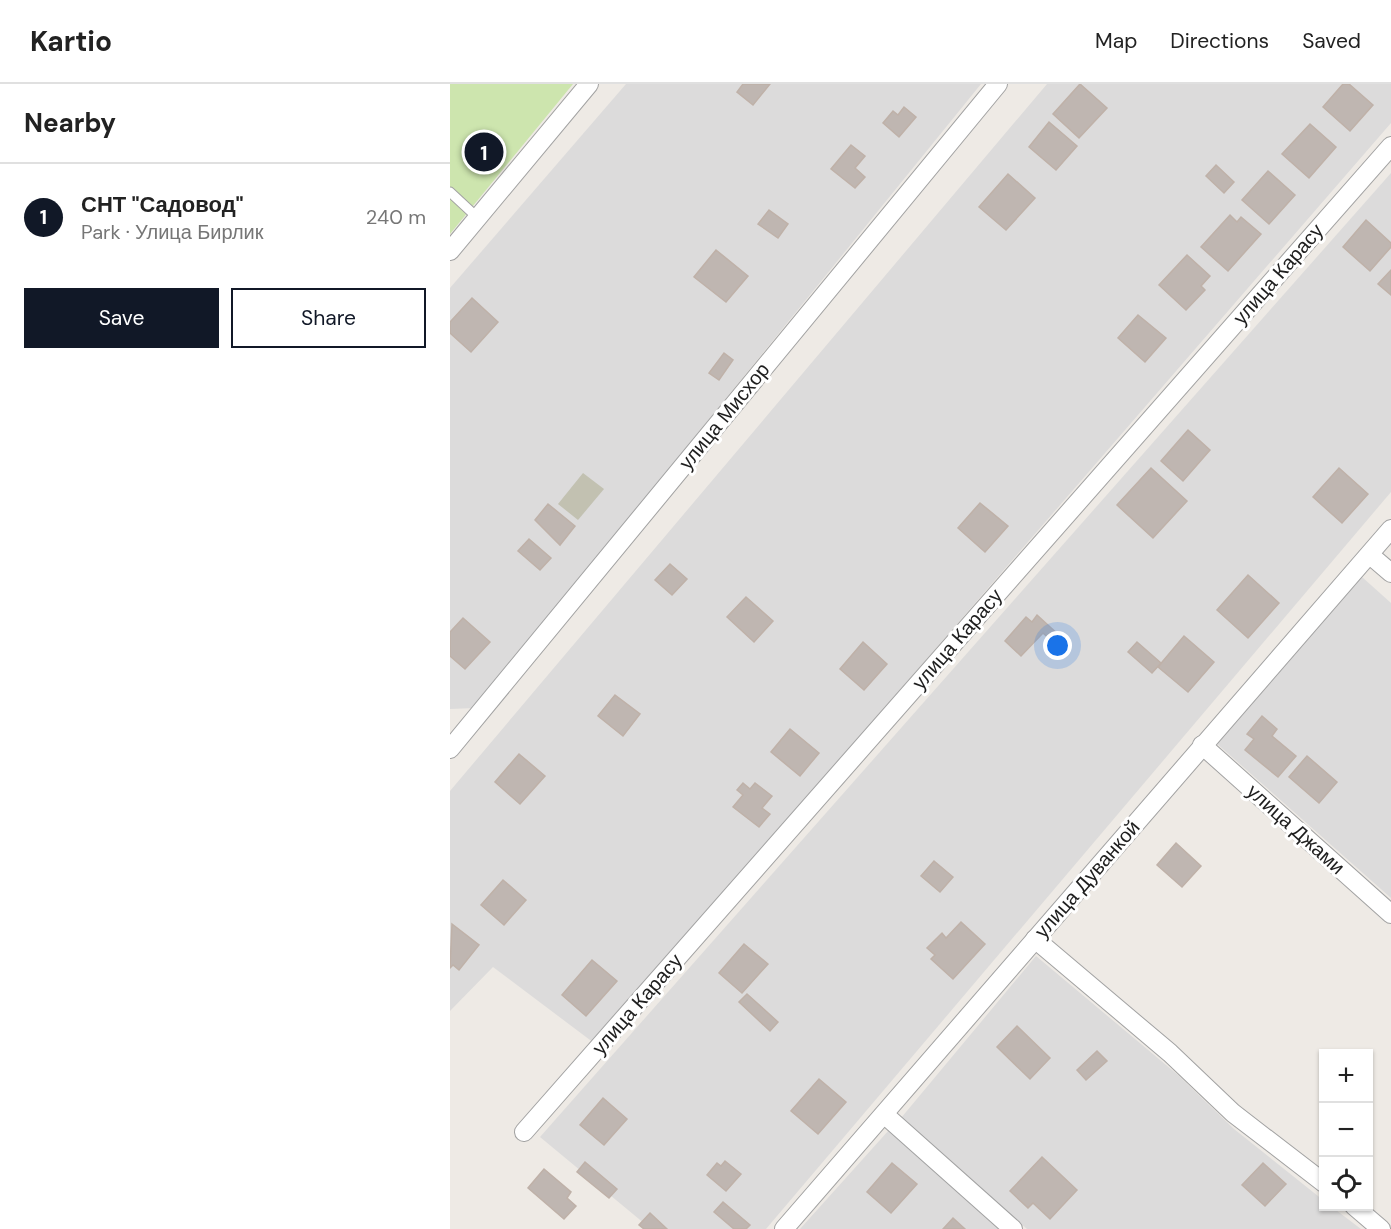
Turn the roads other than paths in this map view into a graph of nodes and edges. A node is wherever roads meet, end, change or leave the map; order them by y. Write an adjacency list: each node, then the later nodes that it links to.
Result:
1 (589, 84): 5 (street)
2 (998, 84): 11 (street, улица Мисхор)
3 (1391, 146): 15 (street, улица Карасу)
4 (450, 192): 5 (lane)
5 (479, 219): 6 (street)
6 (450, 251)
7 (1391, 529): 8 (street, улица Дуванкой)
8 (1370, 555): 9 (street); 10 (street, улица Дуванкой)
9 (1391, 573)
10 (1202, 745): 12 (street, улица Джами); 13 (street, улица Дуванкой)
11 (450, 749)
12 (1391, 914)
13 (1035, 939): 14 (street, улица Дуванкой); 16 (street)
14 (885, 1115): 18 (street, улица Дуванкой); 19 (street)
15 (524, 1132)
16 (1319, 1180)
17 (1360, 1211): 20 (street)
18 (784, 1229)
19 (1013, 1229)
20 (1381, 1229)

